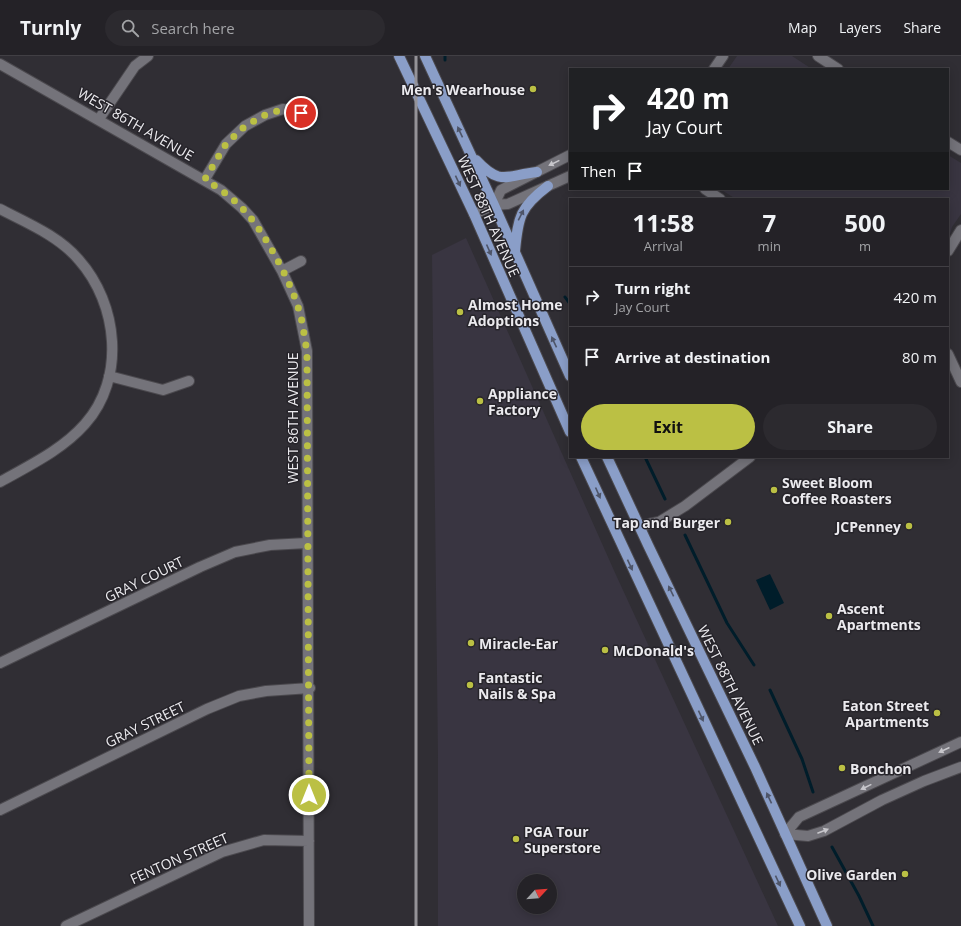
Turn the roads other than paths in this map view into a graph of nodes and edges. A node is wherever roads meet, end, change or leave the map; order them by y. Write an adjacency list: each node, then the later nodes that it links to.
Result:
1 (148, 56): 10 (street)
2 (399, 56): 23 (main road, WEST 88TH AVENUE, one-way to 23)
3 (425, 56): 13 (main road, WEST 88TH AVENUE, one-way to 3)
4 (723, 56): 7 (street)
5 (818, 56): 8 (street)
6 (0, 64): 10 (street, WEST 86TH AVENUE)
7 (715, 68)
8 (836, 68)
9 (301, 113): 17 (street)
10 (99, 119): 17 (street, WEST 86TH AVENUE)
11 (949, 143): 12 (street)
12 (961, 150)
13 (470, 154): 15 (main road); 21 (main road, WEST 88TH AVENUE)
14 (569, 156): 15 (street, one-way to 15)
15 (537, 172): 21 (street)
16 (568, 176): 18 (street)
17 (205, 179): 28 (street, WEST 86TH AVENUE)
18 (548, 186): 21 (street); 26 (main road, one-way to 18)
19 (706, 190): 20 (street)
20 (718, 198)
21 (494, 205): 23 (street); 26 (main road, WEST 88TH AVENUE)
22 (0, 209): 31 (street)
23 (474, 214): 34 (main road, WEST 88TH AVENUE, one-way to 34)
24 (961, 230): 25 (street)
25 (949, 249)
26 (515, 253): 30 (main road, WEST 88TH AVENUE, one-way to 26)
27 (301, 261): 28 (street)
28 (282, 271): 40 (street, WEST 86TH AVENUE)
29 (949, 356): 33 (street)
30 (569, 374)
31 (109, 376): 32 (street); 38 (street)
32 (188, 381)
33 (961, 382)
34 (569, 430)
35 (581, 458): 50 (main road, one-way to 50)
36 (607, 458): 39 (main road, WEST 88TH AVENUE)
37 (749, 458): 39 (street)
38 (0, 482)
39 (639, 526): 46 (main road, WEST 88TH AVENUE, one-way to 39)
40 (307, 543): 41 (street, GRAY COURT); 42 (street, WEST 86TH AVENUE)
41 (0, 663)
42 (310, 688): 45 (street, GRAY STREET); 47 (street, WEST 86TH AVENUE)
43 (961, 742): 46 (street, one-way to 46)
44 (961, 767): 46 (street, one-way to 44)
45 (0, 810)
46 (785, 834): 51 (main road, WEST 88TH AVENUE)
47 (309, 841): 48 (street, FENTON STREET); 49 (street, WEST 86TH AVENUE)
48 (66, 926)
49 (309, 926)
50 (800, 926)
51 (827, 926)

